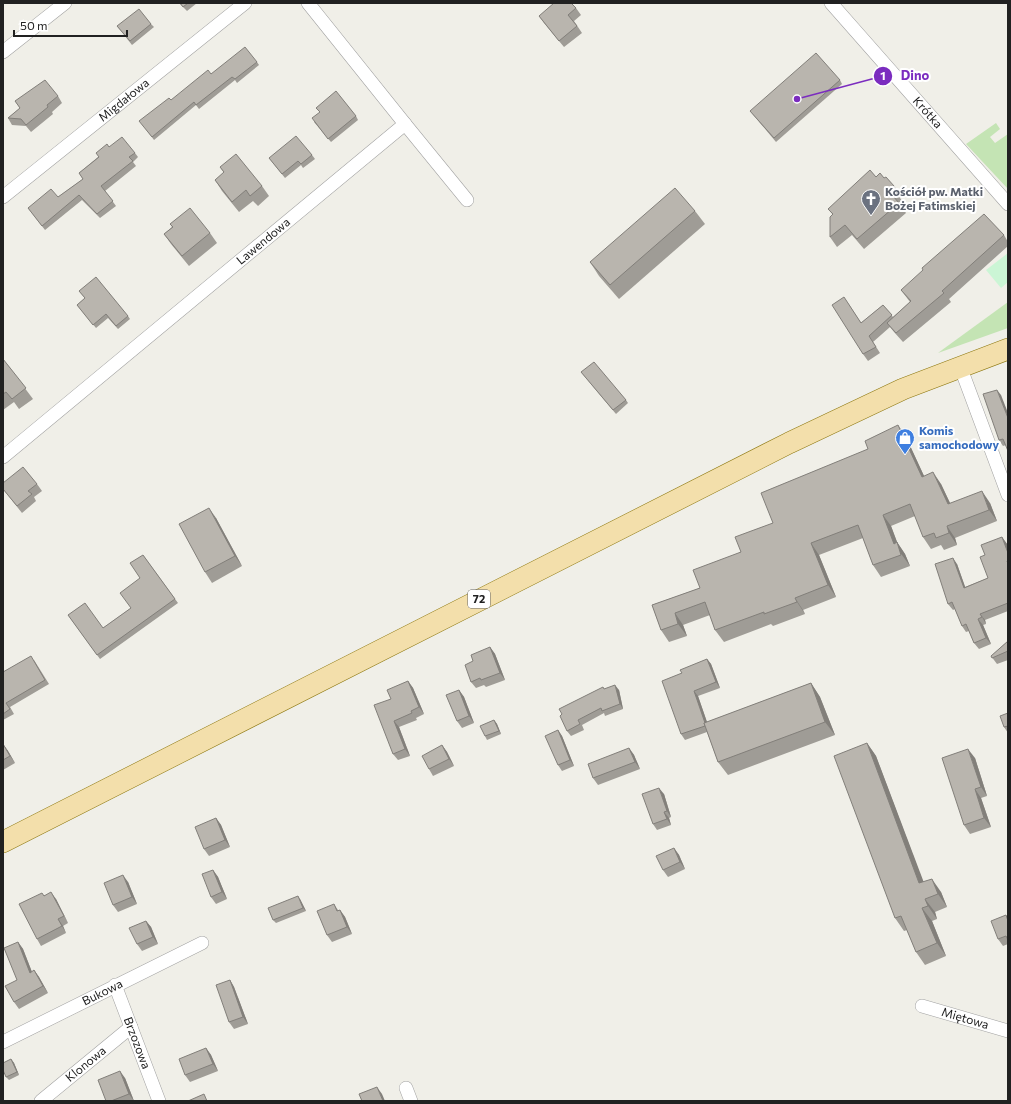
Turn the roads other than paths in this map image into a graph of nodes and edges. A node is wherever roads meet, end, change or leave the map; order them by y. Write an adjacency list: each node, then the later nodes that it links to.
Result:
1 (65, 3): 5 (street)
2 (245, 3): 7 (street, Migdałowa)
3 (308, 3): 6 (street)
4 (831, 3): 9 (street, Krótka)
5 (3, 52)
6 (405, 124): 8 (street); 12 (street, Lawendowa)
7 (3, 197)
8 (467, 200)
9 (1008, 204)
10 (1008, 349): 11 (main road, 72)
11 (960, 366): 13 (street); 14 (main road, 72)
12 (3, 457)
13 (1008, 495)
14 (3, 842)
15 (202, 943): 16 (street, Bukowa)
16 (115, 986): 18 (street, Brzozowa); 20 (street, Bukowa)
17 (922, 1006): 19 (street, Miętowa)
18 (131, 1027): 22 (street, Klonowa); 23 (street, Brzozowa)
19 (1008, 1031)
20 (3, 1042)
21 (406, 1088): 24 (street)
22 (41, 1101)
23 (159, 1101)
24 (411, 1101)

